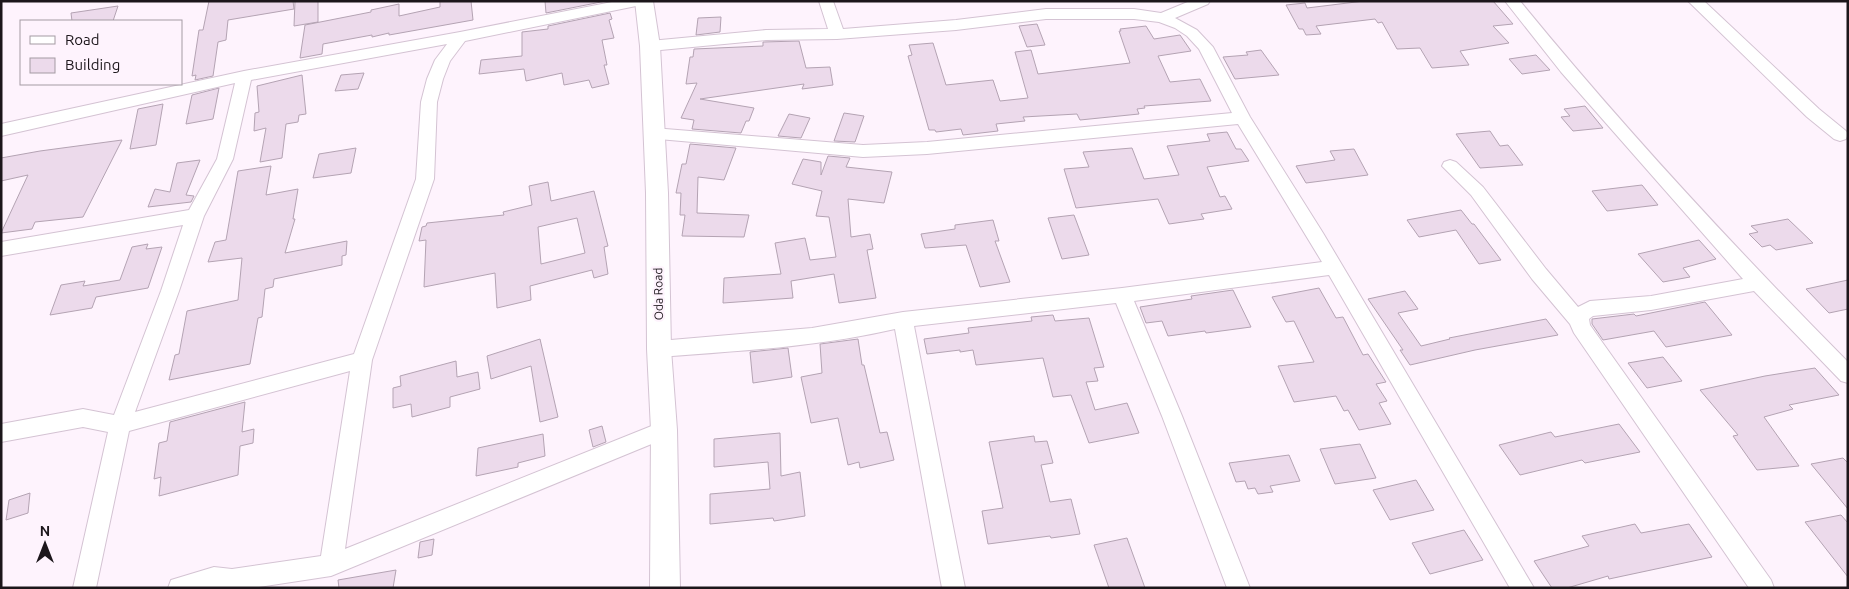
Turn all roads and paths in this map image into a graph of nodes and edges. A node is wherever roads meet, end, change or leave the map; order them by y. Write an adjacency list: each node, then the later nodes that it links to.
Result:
1 (642, 1): 10 (street); 11 (street, Oda Road)
2 (826, 1): 9 (street)
3 (1014, 1): 7 (street)
4 (1203, 1): 8 (street)
5 (1512, 1): 21 (street)
6 (1695, 1): 16 (street)
7 (1020, 16): 8 (street); 9 (street)
8 (1162, 18): 13 (street)
9 (837, 34): 11 (street)
10 (460, 37): 12 (street); 26 (street)
11 (650, 46): 15 (street, Oda Road)
12 (244, 76): 14 (street); 18 (street)
13 (1242, 118): 15 (street); 20 (street)
14 (1, 130)
15 (653, 134): 25 (street, Oda Road)
16 (1840, 135)
17 (1450, 166): 24 (street)
18 (195, 216): 19 (street); 28 (street)
19 (1, 249)
20 (1334, 267): 22 (street); 37 (street)
21 (1758, 283): 24 (street); 27 (street)
22 (1122, 295): 23 (street); 36 (street)
23 (903, 320): 25 (street); 35 (street)
24 (1578, 322): 38 (street)
25 (659, 349): 29 (street, Oda Road)
26 (362, 360): 28 (street); 31 (street)
27 (1848, 375)
28 (120, 425): 30 (street); 32 (street)
29 (664, 430): 31 (street); 34 (street, Oda Road)
30 (1, 433)
31 (331, 565): 33 (street)
32 (84, 588)
33 (179, 588)
34 (665, 588)
35 (954, 588)
36 (1239, 588)
37 (1523, 588)
38 (1763, 588)

